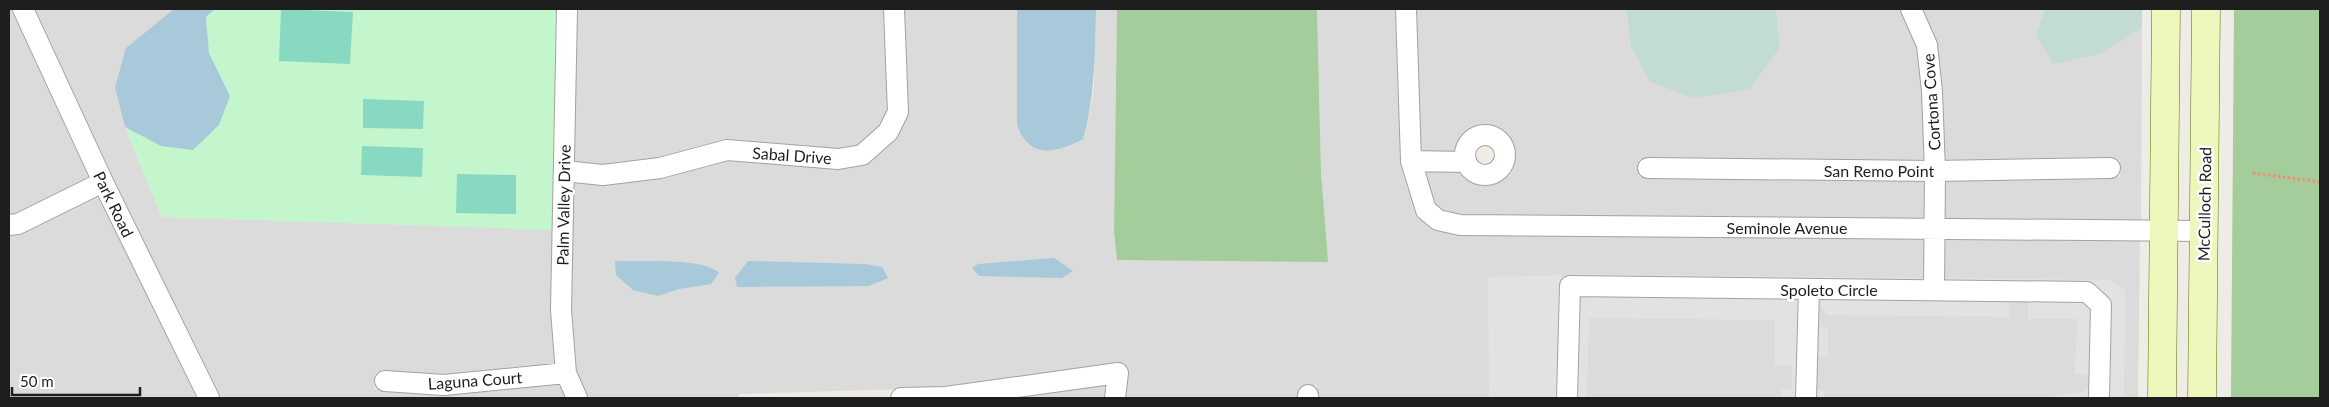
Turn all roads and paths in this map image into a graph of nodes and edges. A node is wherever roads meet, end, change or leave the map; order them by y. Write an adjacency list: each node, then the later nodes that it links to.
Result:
1 (22, 9): 15 (street, Park Road)
2 (567, 9): 13 (street, Palm Valley Drive)
3 (894, 9): 13 (street, Sabal Drive)
4 (1406, 9): 8 (street, Seminole Avenue)
5 (1911, 9): 12 (street, Cortona Cove)
6 (2166, 9): 19 (main road)
7 (2206, 9): 20 (main road, McCulloch Road)
8 (1411, 161): 9 (street); 18 (street, Seminole Avenue)
9 (1466, 162)
10 (1648, 168): 12 (street, San Remo Point)
11 (2110, 168): 12 (street, San Remo Point)
12 (1934, 170): 18 (street, Cortona Cove)
13 (564, 171): 23 (street, Palm Valley Drive)
14 (2253, 173): 16 (path)
15 (103, 182): 17 (street); 25 (street, Park Road)
16 (2320, 182)
17 (9, 225)
18 (1935, 228): 19 (street, Seminole Avenue); 22 (street, Cortona Cove)
19 (2164, 230): 20 (street, Seminole Avenue); 33 (main road)
20 (2204, 231): 34 (main road, McCulloch Road)
21 (1808, 289): 22 (street, Spoleto Circle); 30 (street, Spoleto Circle); 31 (street)
22 (1934, 289): 32 (street, Spoleto Circle)
23 (566, 373): 24 (street, Laguna Court); 26 (street, Palm Valley Drive)
24 (385, 381)
25 (209, 398)
26 (577, 398)
27 (901, 398): 28 (street)
28 (946, 398): 29 (street)
29 (1115, 398)
30 (1567, 398)
31 (1806, 398)
32 (2099, 398)
33 (2162, 398)
34 (2202, 398)

